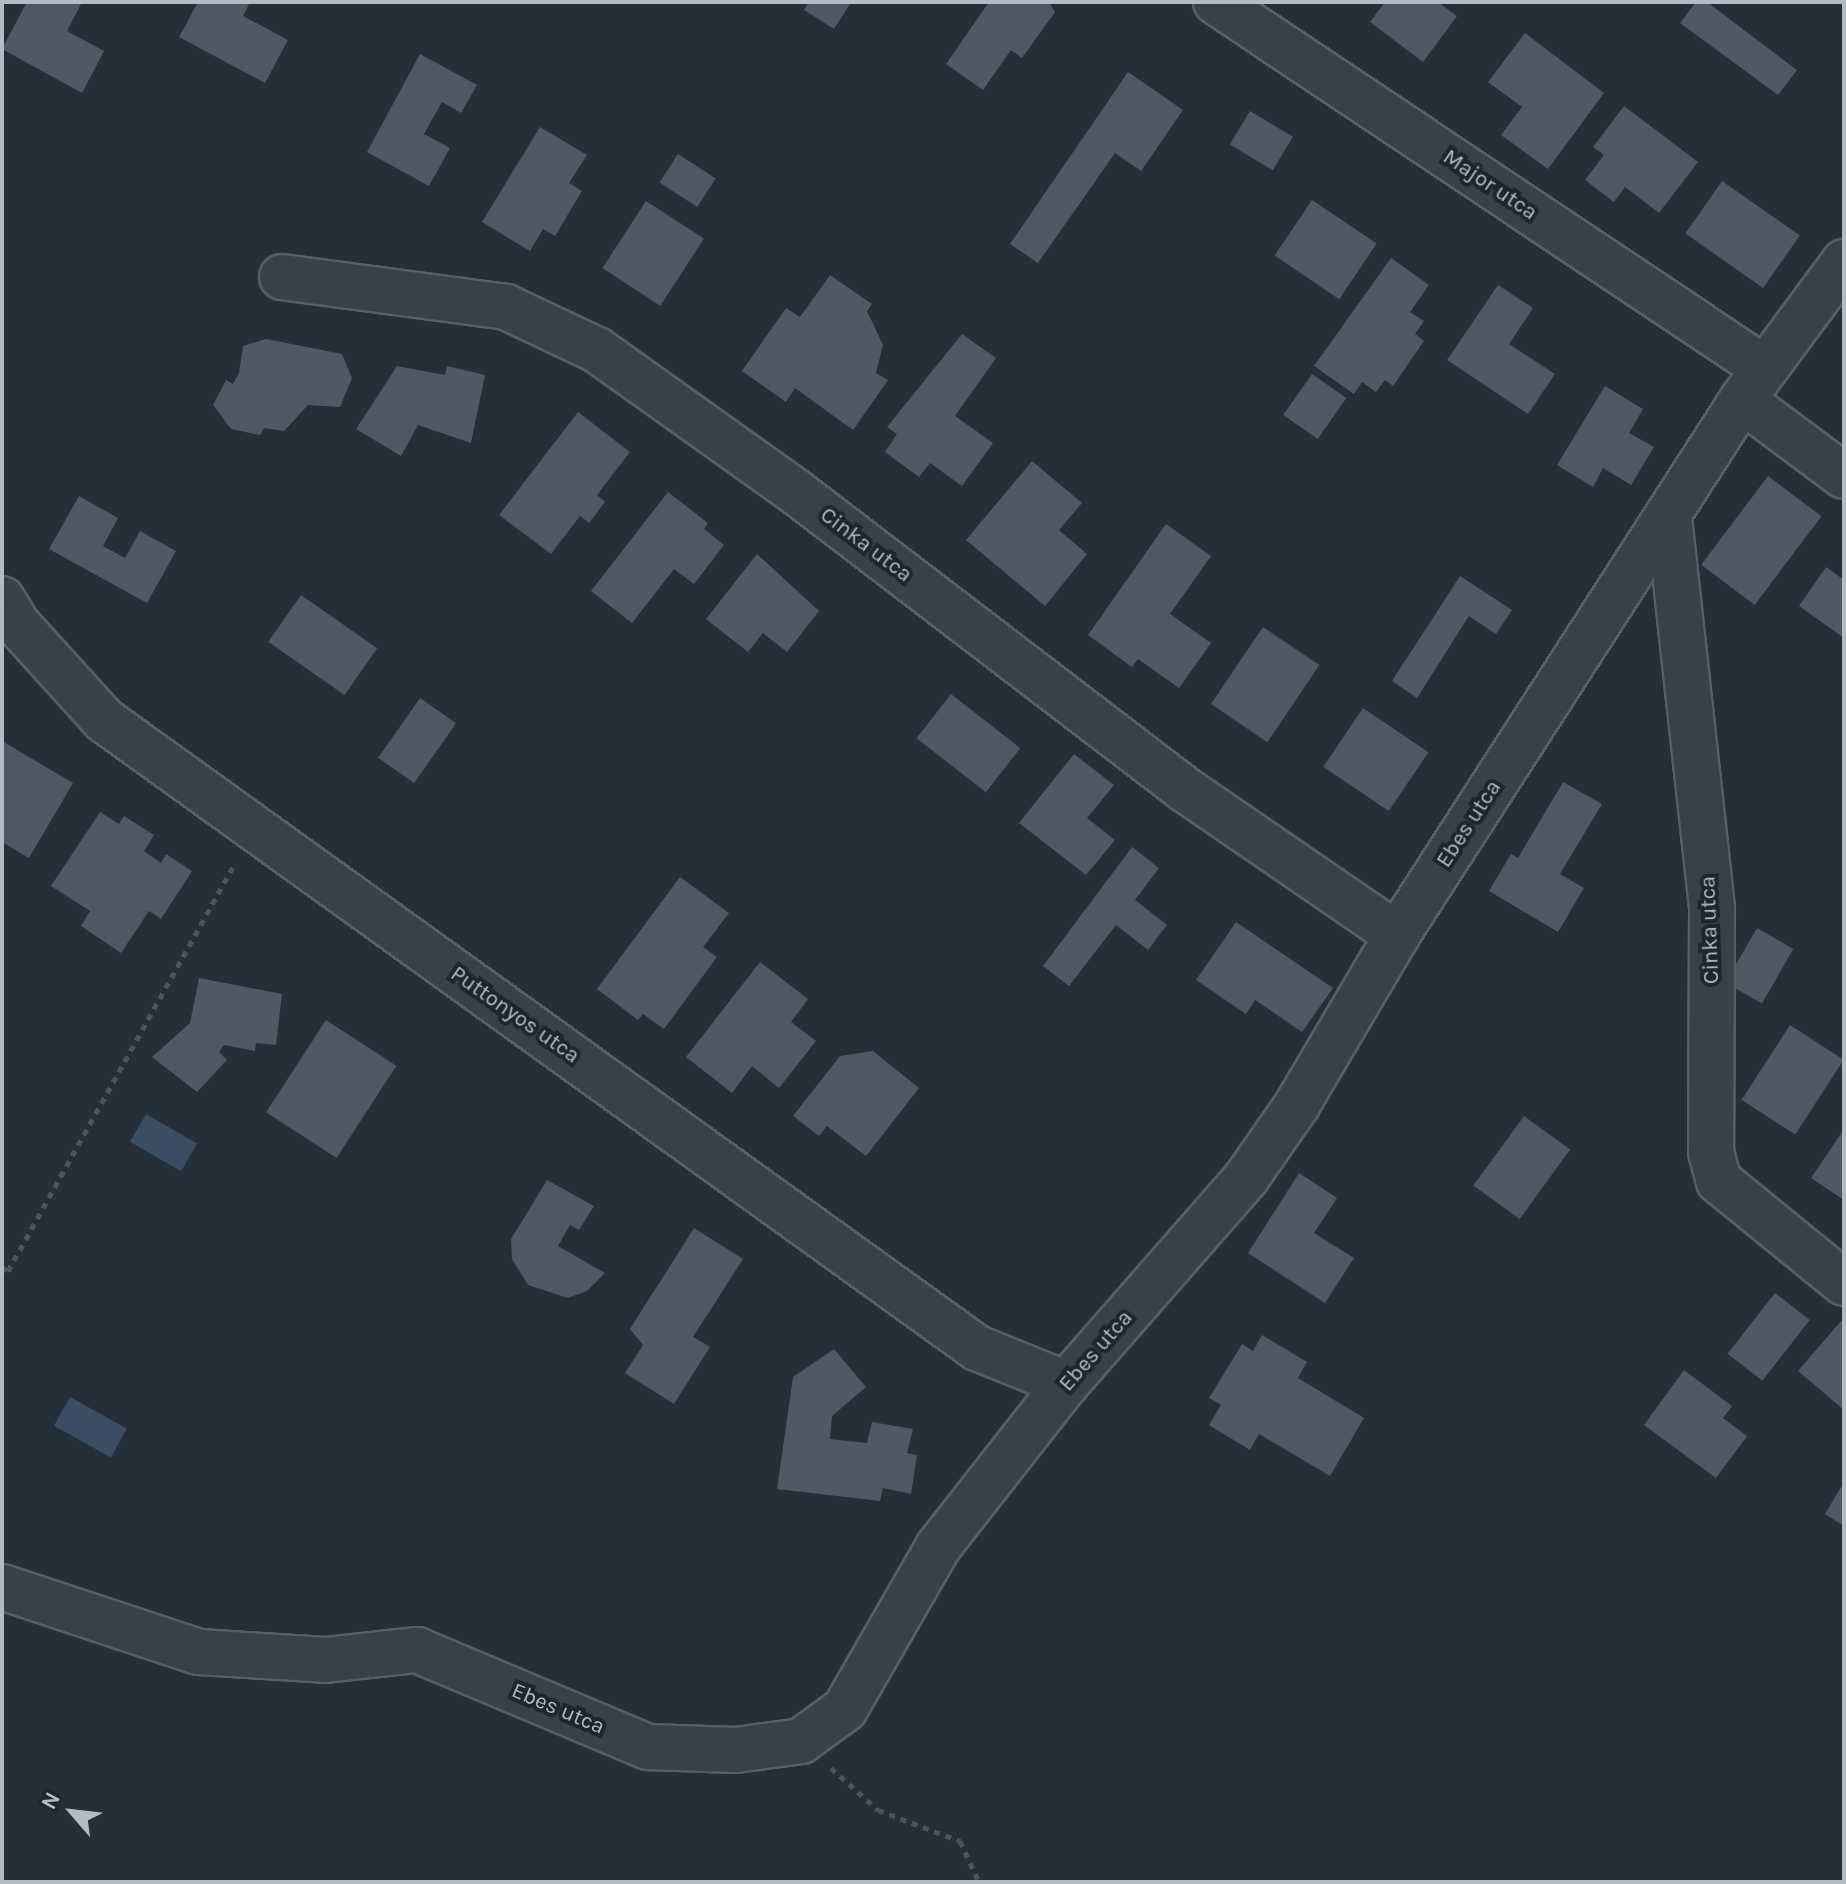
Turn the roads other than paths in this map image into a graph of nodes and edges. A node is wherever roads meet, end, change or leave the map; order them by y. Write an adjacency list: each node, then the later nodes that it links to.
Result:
1 (1216, 2): 4 (street, Major utca)
2 (1844, 262): 4 (street, Ebes utca)
3 (282, 277): 8 (street, Cinka utca)
4 (1753, 384): 5 (street, Major utca); 6 (street, Ebes utca)
5 (1844, 476)
6 (1669, 518): 8 (street, Ebes utca); 9 (street, Cinka utca)
7 (2, 599): 10 (street, Puttonyos utca)
8 (1397, 935): 10 (street, Ebes utca)
9 (1844, 1283)
10 (1066, 1384): 11 (street, Ebes utca)
11 (2, 1587)

